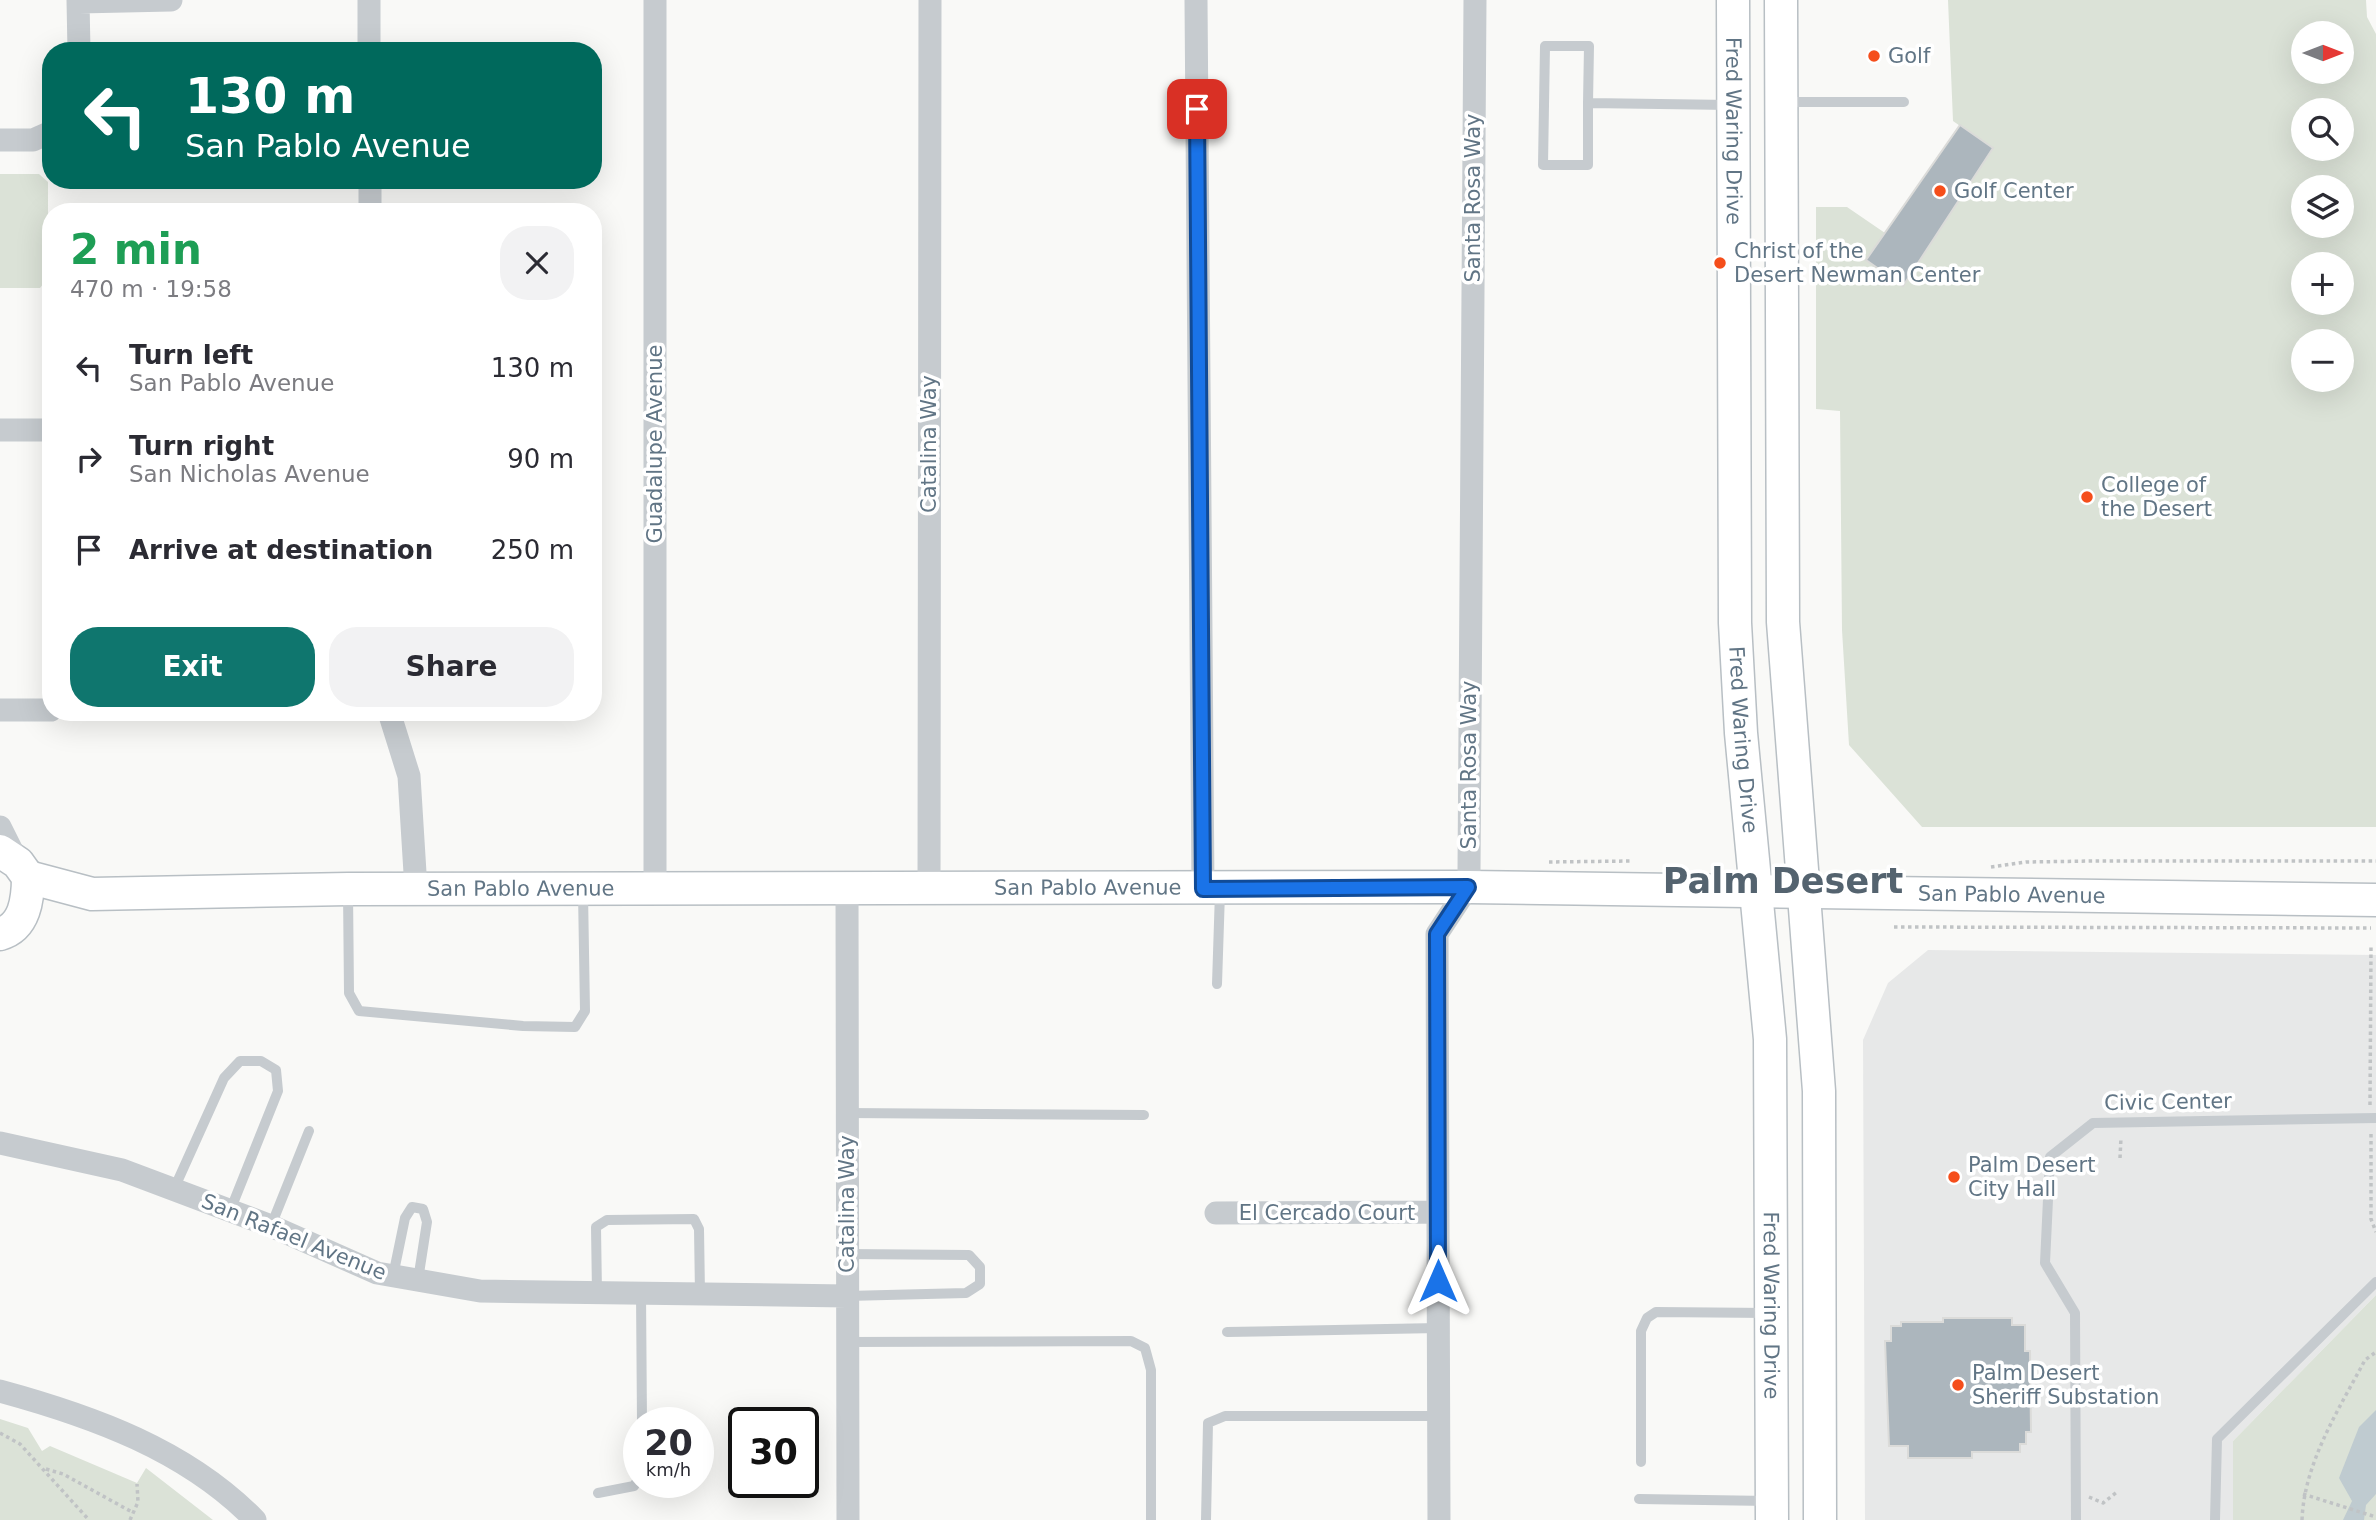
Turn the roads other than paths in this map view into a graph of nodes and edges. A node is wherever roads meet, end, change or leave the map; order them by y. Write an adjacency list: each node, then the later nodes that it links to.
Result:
1 (172, 0): 9 (street)
2 (369, 0): 11 (street)
3 (655, 0): 29 (street, Guadalupe Avenue)
4 (930, 0): 31 (street, Catalina Way)
5 (1196, 0): 32 (street)
6 (1475, 0): 25 (street, Santa Rosa Way)
7 (1733, 0): 15 (main road, Fred Waring Drive)
8 (1781, 0): 12 (main road)
9 (78, 1): 10 (street)
10 (79, 42)
11 (369, 42)
12 (1781, 102): 13 (lane); 34 (main road)
13 (1904, 102)
14 (1588, 103): 14 (lane); 15 (lane)
15 (1734, 105): 33 (main road, Fred Waring Drive)
16 (42, 136): 17 (street)
17 (0, 140)
18 (0, 430): 19 (street)
19 (42, 430)
20 (0, 710): 21 (street)
21 (42, 710)
22 (392, 721): 27 (street)
23 (0, 827): 24 (street)
24 (15, 864): 35 (main road, San Pablo Avenue); 37 (main road, San Pablo Avenue)
25 (1468, 887): 32 (main road, San Pablo Avenue); 33 (main road, San Pablo Avenue); 46 (street)
26 (348, 889): 27 (main road, San Pablo Avenue); 28 (lane); 35 (main road, San Pablo Avenue)
27 (416, 889): 28 (main road, San Pablo Avenue)
28 (583, 889): 29 (main road, San Pablo Avenue)
29 (655, 889): 30 (main road, San Pablo Avenue)
30 (847, 889): 31 (main road, San Pablo Avenue); 39 (street, Catalina Way)
31 (929, 889): 32 (main road, San Pablo Avenue)
32 (1211, 889): 38 (lane)
33 (1756, 890): 34 (main road, San Pablo Avenue); 57 (main road, Fred Waring Drive)
34 (1804, 891): 36 (main road, San Pablo Avenue); 74 (main road)
35 (92, 894): 37 (main road, San Pablo Avenue)
36 (2373, 914)
37 (7, 932)
38 (1217, 984)
39 (847, 1112): 40 (lane); 49 (street, Catalina Way)
40 (1144, 1115)
41 (2373, 1118): 75 (lane, Civic Center)
42 (309, 1131): 48 (lane)
43 (0, 1143): 44 (street, San Rafael Avenue)
44 (174, 1189): 45 (street, San Rafael Avenue); 45 (lane)
45 (230, 1211): 48 (street, San Rafael Avenue)
46 (1438, 1212): 47 (street, El Cercado Court); 58 (street)
47 (1216, 1213)
48 (271, 1226): 50 (street, San Rafael Avenue)
49 (847, 1254): 56 (street, Catalina Way); 56 (lane)
50 (393, 1276): 51 (street, San Rafael Avenue); 51 (lane)
51 (418, 1280): 53 (street, San Rafael Avenue)
52 (2376, 1282): 76 (lane)
53 (597, 1293): 54 (street, San Rafael Avenue); 55 (lane)
54 (641, 1293): 55 (street, San Rafael Avenue); 62 (lane)
55 (700, 1294): 56 (street, San Rafael Avenue)
56 (847, 1296): 60 (street, Catalina Way)
57 (1772, 1313): 64 (lane); 68 (main road, Fred Waring Drive)
58 (1438, 1328): 59 (lane); 63 (street)
59 (1227, 1332)
60 (847, 1342): 70 (street, Catalina Way); 71 (lane)
61 (0, 1391): 69 (street)
62 (642, 1407)
63 (1439, 1416): 72 (lane); 73 (street)
64 (1641, 1462)
65 (623, 1488): 66 (lane)
66 (598, 1493)
67 (1639, 1499): 68 (lane)
68 (1772, 1510)
69 (255, 1520)
70 (848, 1520)
71 (1151, 1520)
72 (1206, 1520)
73 (1439, 1520)
74 (1820, 1520)
75 (2076, 1520)
76 (2215, 1520)

